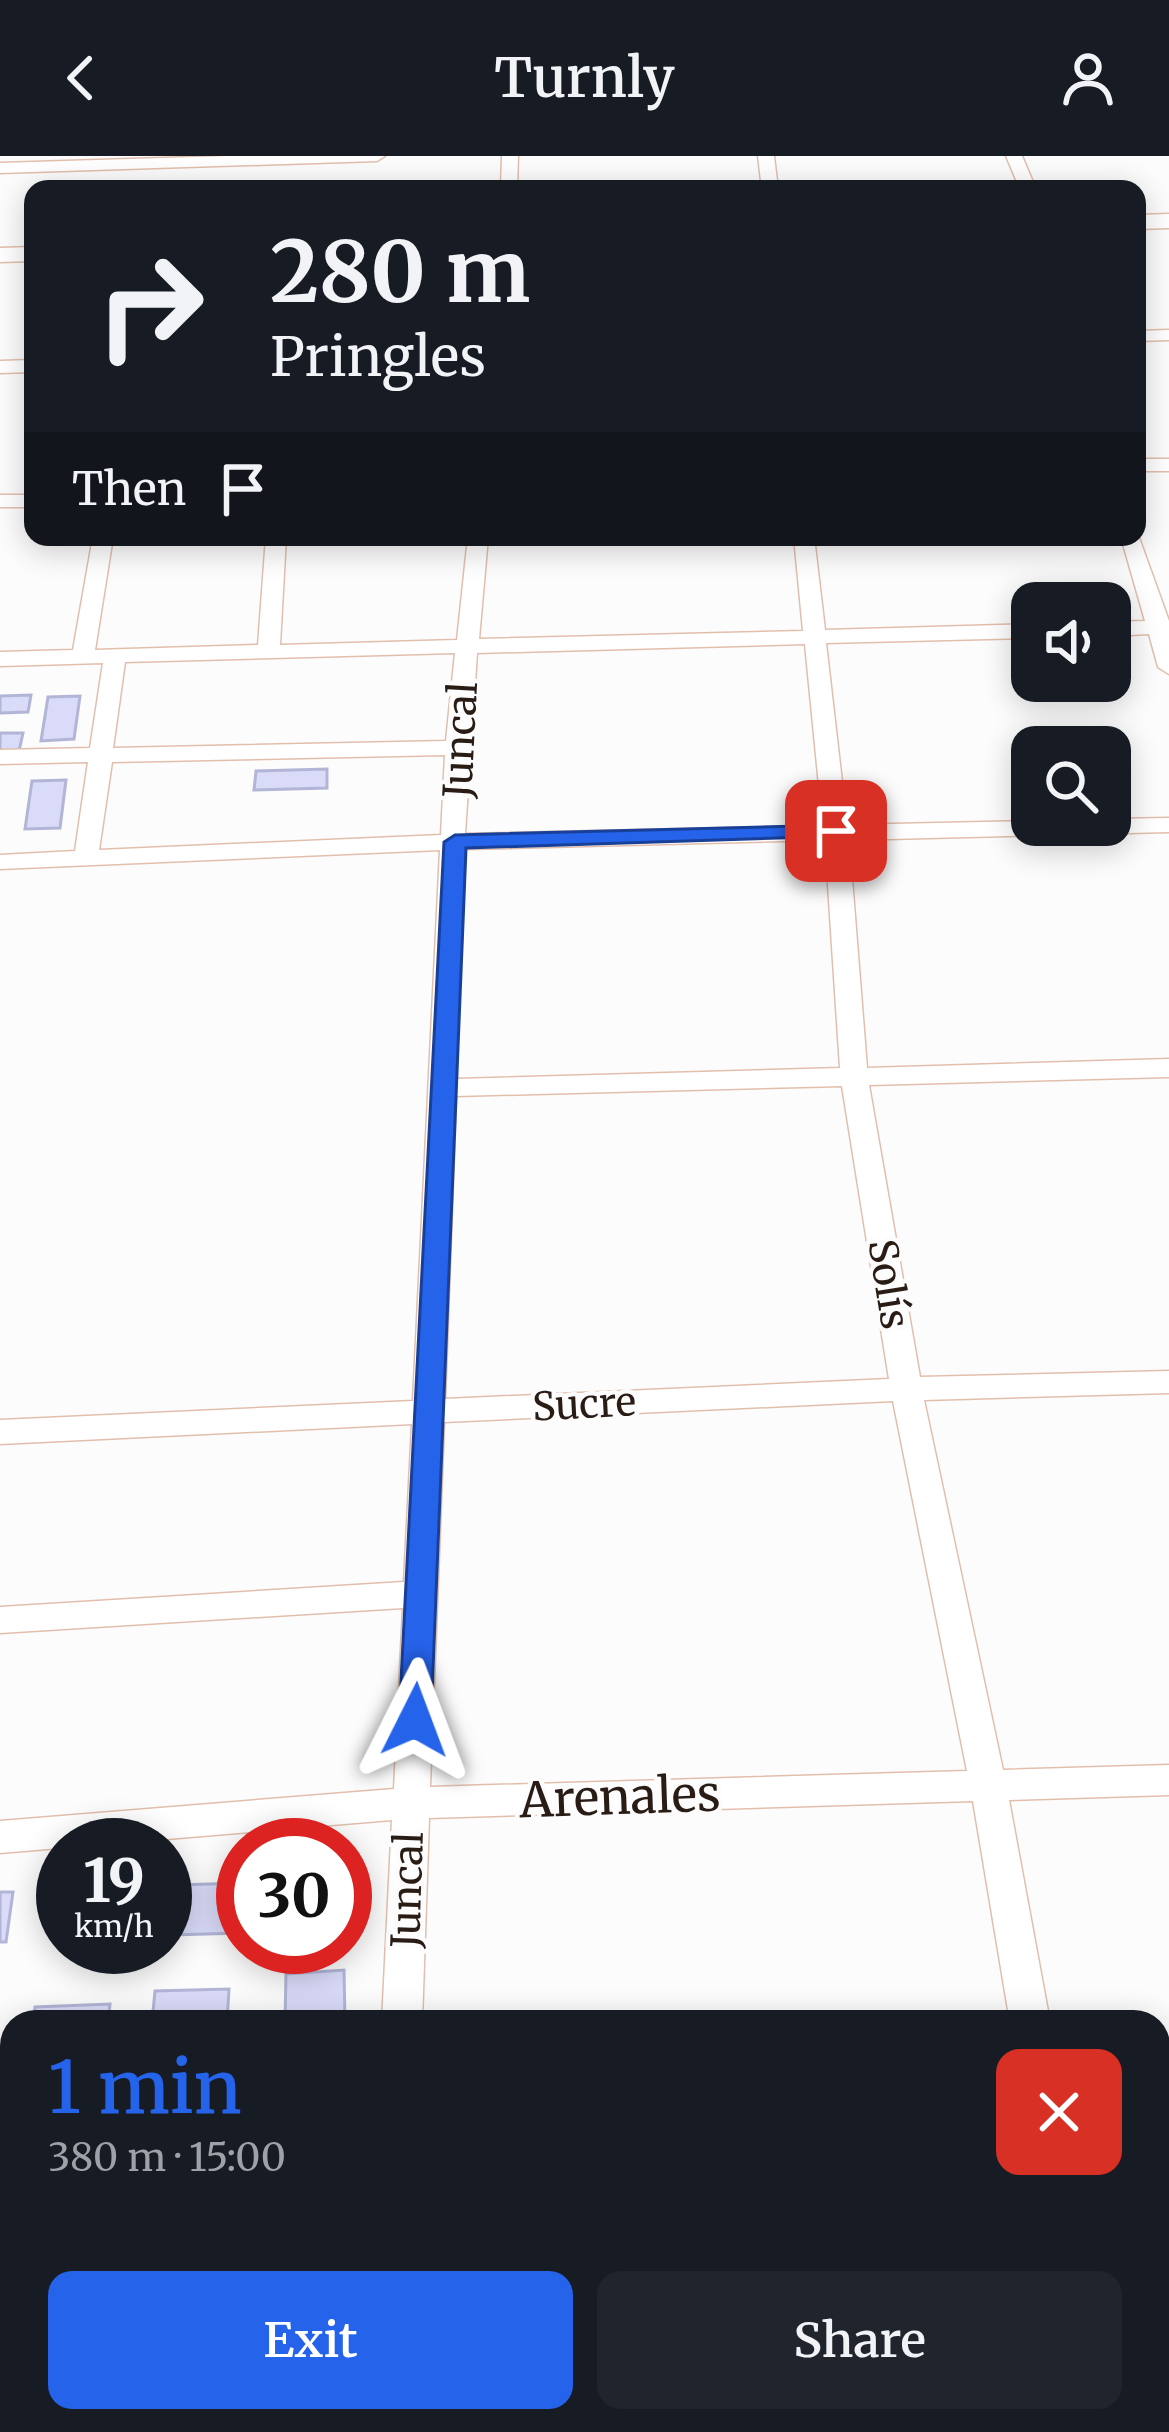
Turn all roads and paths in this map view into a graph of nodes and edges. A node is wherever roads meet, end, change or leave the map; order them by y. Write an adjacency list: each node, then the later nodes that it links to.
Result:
1 (377, 156): 2 (street)
2 (97, 164): 3 (street); 4 (street)
3 (0, 168)
4 (94, 180)
5 (101, 546): 16 (street)
6 (275, 546): 15 (street)
7 (477, 546): 14 (street, Juncal)
8 (806, 546): 13 (street, Solís)
9 (1134, 546): 10 (street)
10 (1164, 627): 11 (street); 19 (street)
11 (1131, 628)
12 (1011, 632): 13 (street)
13 (814, 638): 14 (street); 24 (street, Solís)
14 (465, 646): 15 (street); 20 (street, Juncal)
15 (269, 651): 17 (street)
16 (83, 656): 17 (street); 18 (street)
17 (115, 656): 21 (street)
18 (0, 659)
19 (1169, 667)
20 (458, 748): 21 (street); 25 (street, Juncal)
21 (104, 754): 22 (street); 26 (street)
22 (0, 757)
23 (1169, 825): 24 (street)
24 (836, 831): 25 (street); 29 (street, Solís)
25 (455, 842): 26 (street); 30 (street, Juncal)
26 (86, 859): 27 (street)
27 (0, 862)
28 (1169, 1068): 29 (street)
29 (854, 1076): 30 (street); 32 (street, Solís)
30 (440, 1088): 33 (street, Juncal)
31 (1169, 1382): 32 (street, Sucre)
32 (906, 1389): 33 (street, Sucre); 38 (street, Solís)
33 (430, 1411): 34 (street, Sucre); 35 (street, Juncal)
34 (0, 1432)
35 (423, 1594): 36 (street); 39 (street, Juncal)
36 (0, 1619)
37 (1169, 1780): 38 (street, Arenales)
38 (988, 1785): 39 (street, Arenales); 42 (street, Solís)
39 (410, 1803): 40 (street, Arenales); 41 (street, Juncal)
40 (0, 1837)
41 (402, 2010)
42 (1028, 2010)

